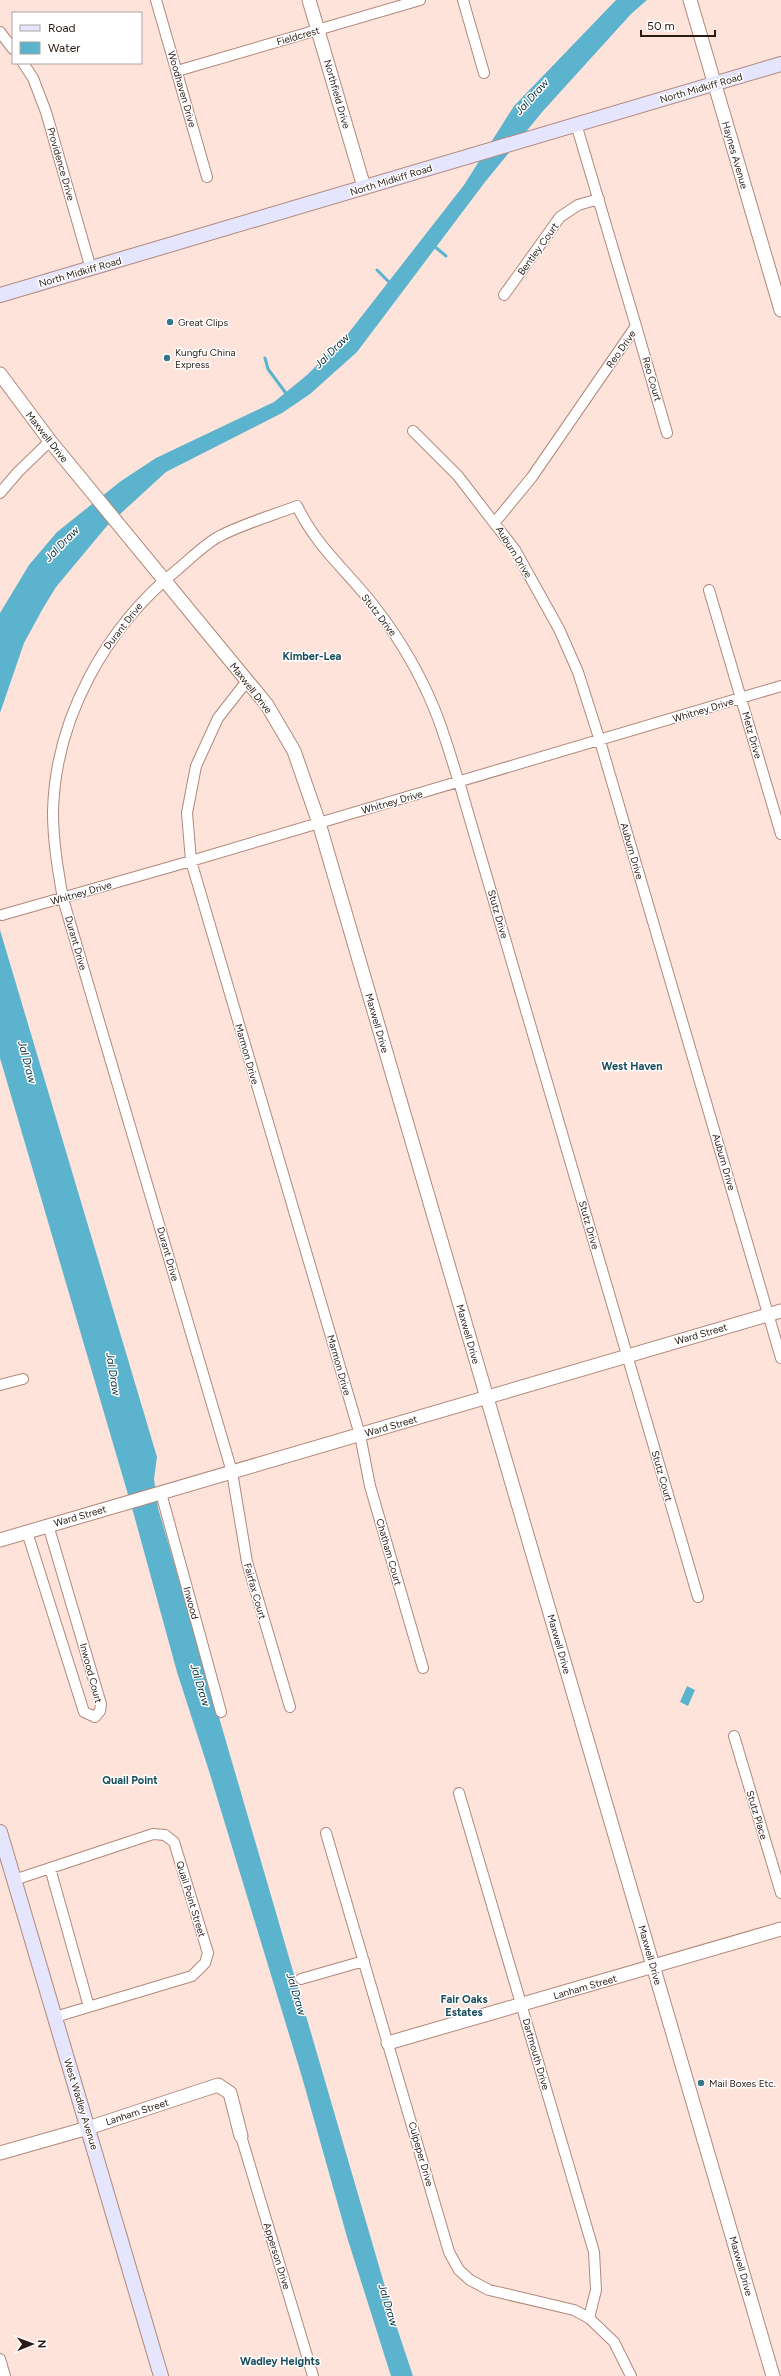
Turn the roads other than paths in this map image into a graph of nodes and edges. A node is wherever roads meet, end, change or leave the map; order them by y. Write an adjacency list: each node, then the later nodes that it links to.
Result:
1 (156, 0): 11 (street, Woodhaven Drive)
2 (309, 0): 6 (street, Northfield Drive)
3 (420, 0): 6 (street, Fieldcrest)
4 (463, 0): 12 (street)
5 (690, 0): 13 (street, Haynes Avenue)
6 (318, 30): 11 (street, Fieldcrest); 16 (street, Northfield Drive)
7 (0, 32): 8 (street)
8 (12, 48)
9 (23, 64): 18 (street, Providence Drive)
10 (781, 64): 13 (main road, North Midkiff Road)
11 (176, 71): 15 (street, Woodhaven Drive)
12 (484, 73)
13 (714, 84): 14 (main road, North Midkiff Road); 21 (street, Haynes Avenue)
14 (576, 124): 16 (main road, North Midkiff Road); 17 (street, Reo Drive)
15 (208, 177)
16 (364, 188): 18 (main road, North Midkiff Road)
17 (599, 199): 20 (street, Bentley Court); 22 (street, Reo Drive)
18 (91, 269): 19 (main road, North Midkiff Road)
19 (0, 295)
20 (504, 295)
21 (781, 310)
22 (636, 326): 25 (street, Reo Court); 29 (street, Reo Drive)
23 (0, 374): 26 (street, Maxwell Drive)
24 (413, 431): 29 (street, Auburn Drive)
25 (668, 433)
26 (50, 441): 27 (street); 30 (street, Maxwell Drive)
27 (0, 493)
28 (297, 506): 30 (street, Durant Drive); 36 (street, Stutz Drive)
29 (495, 522): 35 (street, Auburn Drive)
30 (163, 581): 32 (street, Maxwell Drive); 40 (street, Durant Drive)
31 (709, 590): 34 (street, Metz Drive)
32 (247, 681): 37 (street, Maxwell Drive); 39 (street, Marmon Drive)
33 (781, 686): 34 (street, Whitney Drive)
34 (741, 698): 35 (street, Whitney Drive); 38 (street, Metz Drive)
35 (600, 741): 36 (street, Whitney Drive); 43 (street, Auburn Drive)
36 (459, 782): 37 (street, Whitney Drive); 44 (street, Stutz Drive)
37 (319, 823): 39 (street, Whitney Drive); 48 (street, Maxwell Drive)
38 (781, 834)
39 (191, 861): 40 (street, Whitney Drive); 49 (street, Marmon Drive)
40 (63, 899): 41 (street, Whitney Drive); 50 (street, Durant Drive)
41 (2, 915)
42 (781, 1311): 43 (street, Ward Street)
43 (768, 1314): 44 (street, Ward Street); 45 (street, Auburn Drive)
44 (627, 1356): 48 (street, Ward Street); 55 (street, Stutz Court)
45 (781, 1358)
46 (23, 1378): 47 (street)
47 (0, 1385)
48 (487, 1398): 49 (street, Ward Street); 68 (street, Maxwell Drive)
49 (360, 1435): 50 (street, Ward Street); 56 (street, Chatham Court)
50 (232, 1472): 51 (street, Ward Street); 57 (street, Fairfax Court)
51 (161, 1493): 52 (street, Ward Street); 58 (street, Inwood)
52 (48, 1525): 53 (street, Ward Street); 53 (street, Inwood Court)
53 (27, 1532): 54 (street, Ward Street)
54 (0, 1540)
55 (698, 1597)
56 (423, 1668)
57 (290, 1707)
58 (220, 1712)
59 (734, 1736): 65 (street, Stutz Place)
60 (460, 1793): 70 (street, Dartmouth Drive)
61 (0, 1832): 64 (main road, West Wadley Avenue)
62 (326, 1833): 67 (street, Culpeper Drive)
63 (50, 1868): 64 (street, Quail Point Street); 71 (street); 71 (street, Quail Point Street)
64 (14, 1880): 72 (main road, West Wadley Avenue)
65 (781, 1893)
66 (781, 1929): 68 (street, Lanham Street)
67 (364, 1961): 69 (street); 73 (street, Culpeper Drive)
68 (653, 1967): 70 (street, Lanham Street); 83 (street, Maxwell Drive)
69 (301, 1979)
70 (522, 2006): 73 (street, Lanham Street); 77 (street, Dartmouth Drive)
71 (89, 2007): 72 (street, Quail Point Street)
72 (55, 2017): 74 (main road, West Wadley Avenue)
73 (388, 2043): 77 (street, Culpeper Drive)
74 (88, 2128): 75 (street, Lanham Street); 76 (street, Lanham Street); 80 (main road, West Wadley Avenue)
75 (241, 2136): 81 (street, Apperson Drive)
76 (0, 2153)
77 (589, 2318): 82 (street, Culpeper Drive)
78 (0, 2359): 79 (street)
79 (5, 2376)
80 (161, 2376)
81 (313, 2376)
82 (631, 2376)
83 (773, 2376)

